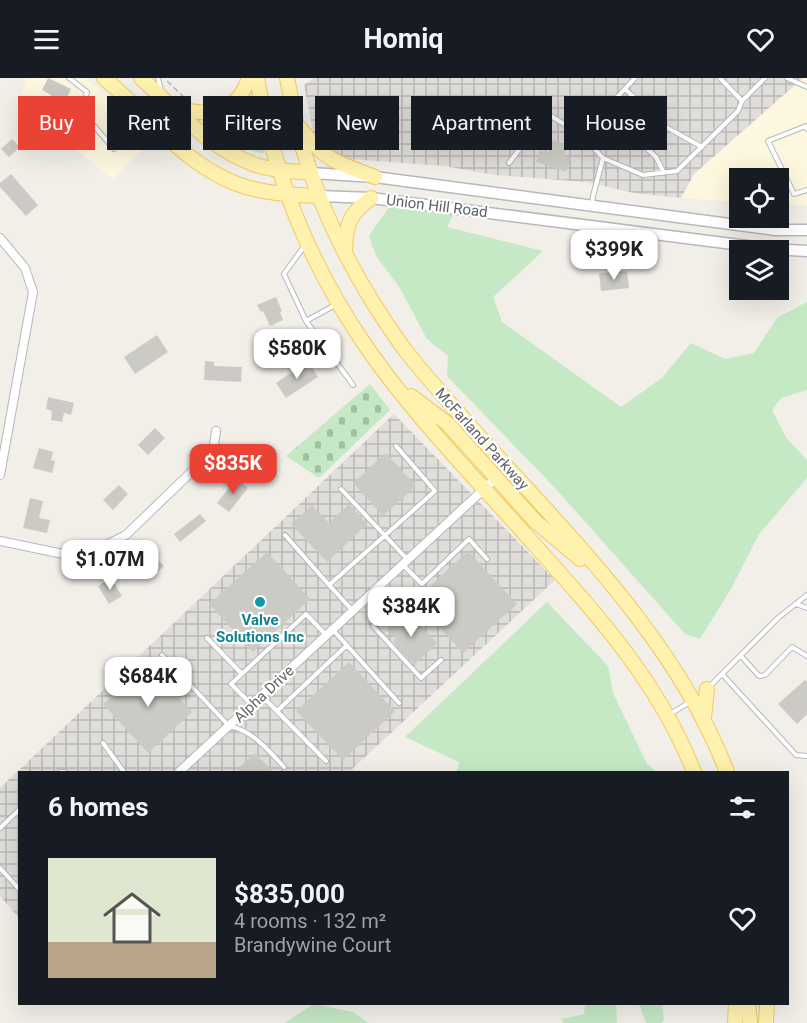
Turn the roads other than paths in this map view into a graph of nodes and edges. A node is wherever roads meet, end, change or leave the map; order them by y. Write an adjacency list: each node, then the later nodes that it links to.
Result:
1 (69, 78): 24 (lane)
2 (104, 78): 36 (main road, Union Hill Road)
3 (141, 78): 14 (main road, Union Hill Road)
4 (158, 78): 15 (lane)
5 (249, 78): 19 (main road)
6 (256, 78): 31 (main road, McFarland Parkway)
7 (287, 78): 16 (main road, McFarland Parkway)
8 (635, 78): 13 (lane)
9 (720, 78): 18 (lane)
10 (765, 78): 18 (lane)
11 (787, 78): 12 (lane)
12 (807, 87)
13 (625, 89): 17 (lane); 26 (lane)
14 (161, 96)
15 (166, 96)
16 (291, 96)
17 (618, 96)
18 (741, 101): 26 (lane)
19 (191, 110)
20 (191, 123): 31 (main road, Union Hill Road)
21 (564, 124): 30 (lane)
22 (807, 129): 35 (lane)
23 (303, 131): 34 (main road)
24 (107, 141)
25 (303, 146): 32 (main road, McFarland Parkway)
26 (702, 147): 33 (lane)
27 (596, 150): 29 (lane)
28 (648, 150): 33 (lane)
29 (603, 158): 33 (lane); 39 (lane)
30 (509, 163)
31 (279, 170): 32 (main road, Union Hill Road); 36 (main road, McFarland Parkway)
32 (311, 173): 34 (street, Union Hill Road); 37 (main road, McFarland Parkway)
33 (664, 173)
34 (375, 177): 39 (street, Union Hill Road)
35 (807, 190)
36 (287, 194): 37 (main road, Union Hill Road); 42 (main road, McFarland Parkway)
37 (319, 196): 38 (street, Union Hill Road); 44 (main road, McFarland Parkway)
38 (371, 198): 43 (street, Union Hill Road); 44 (main road)
39 (592, 206): 40 (street, Union Hill Road)
40 (807, 230)
41 (0, 238): 54 (street)
42 (306, 242): 45 (main road, McFarland Parkway); 46 (lane)
43 (807, 251)
44 (345, 252): 53 (main road, McFarland Parkway)
45 (338, 304): 46 (lane); 50 (main road, McFarland Parkway)
46 (306, 321): 47 (lane)
47 (318, 338): 48 (lane); 49 (lane)
48 (287, 356)
49 (352, 385)
50 (398, 390): 55 (main road); 57 (main road, McFarland Parkway)
51 (216, 430): 60 (street)
52 (396, 446): 59 (lane)
53 (507, 468): 55 (street, Alpha Drive); 63 (main road, McFarland Parkway)
54 (0, 475)
55 (496, 478): 57 (street, Alpha Drive); 63 (main road)
56 (341, 489): 59 (lane)
57 (485, 489): 62 (street, Alpha Drive); 85 (main road, McFarland Parkway)
58 (285, 535): 64 (lane)
59 (385, 535): 62 (lane); 64 (lane)
60 (0, 541)
61 (487, 559): 62 (lane)
62 (405, 562): 66 (street, Alpha Drive)
63 (598, 570): 81 (main road, McFarland Parkway)
64 (329, 585): 69 (lane)
65 (807, 595): 67 (lane)
66 (369, 596): 69 (street, Alpha Drive); 76 (lane)
67 (795, 604): 68 (lane); 74 (lane)
68 (807, 608)
69 (353, 611): 70 (street, Alpha Drive)
70 (329, 633): 72 (lane); 77 (lane); 80 (street, Alpha Drive)
71 (207, 638): 77 (lane)
72 (347, 645): 82 (lane); 84 (lane)
73 (162, 655): 87 (lane)
74 (741, 656): 75 (lane); 78 (lane)
75 (807, 656)
76 (441, 660)
77 (242, 674): 83 (lane)
78 (722, 674): 79 (lane); 89 (lane)
79 (707, 689): 81 (lane); 86 (main road)
80 (262, 696): 83 (street, Alpha Drive); 84 (lane)
81 (693, 700): 85 (lane); 86 (main road, McFarland Parkway)
82 (399, 703)
83 (251, 705): 87 (street, Alpha Drive)
84 (277, 711): 90 (lane)
85 (667, 716): 94 (main road, McFarland Parkway)
86 (704, 720): 95 (main road, McFarland Parkway)
87 (229, 726): 91 (lane); 93 (street, Alpha Drive)
88 (103, 743): 92 (lane)
89 (807, 756)
90 (326, 761)
91 (284, 767)
92 (123, 771)
93 (180, 771)
94 (694, 771)
95 (727, 771)
96 (18, 811): 97 (lane)
97 (0, 828)
98 (0, 868): 99 (lane)
99 (18, 888)
100 (736, 1005): 103 (main road)
101 (748, 1005): 104 (main road)
102 (766, 1005): 105 (main road)
103 (735, 1023)
104 (750, 1023)
105 (766, 1023)

